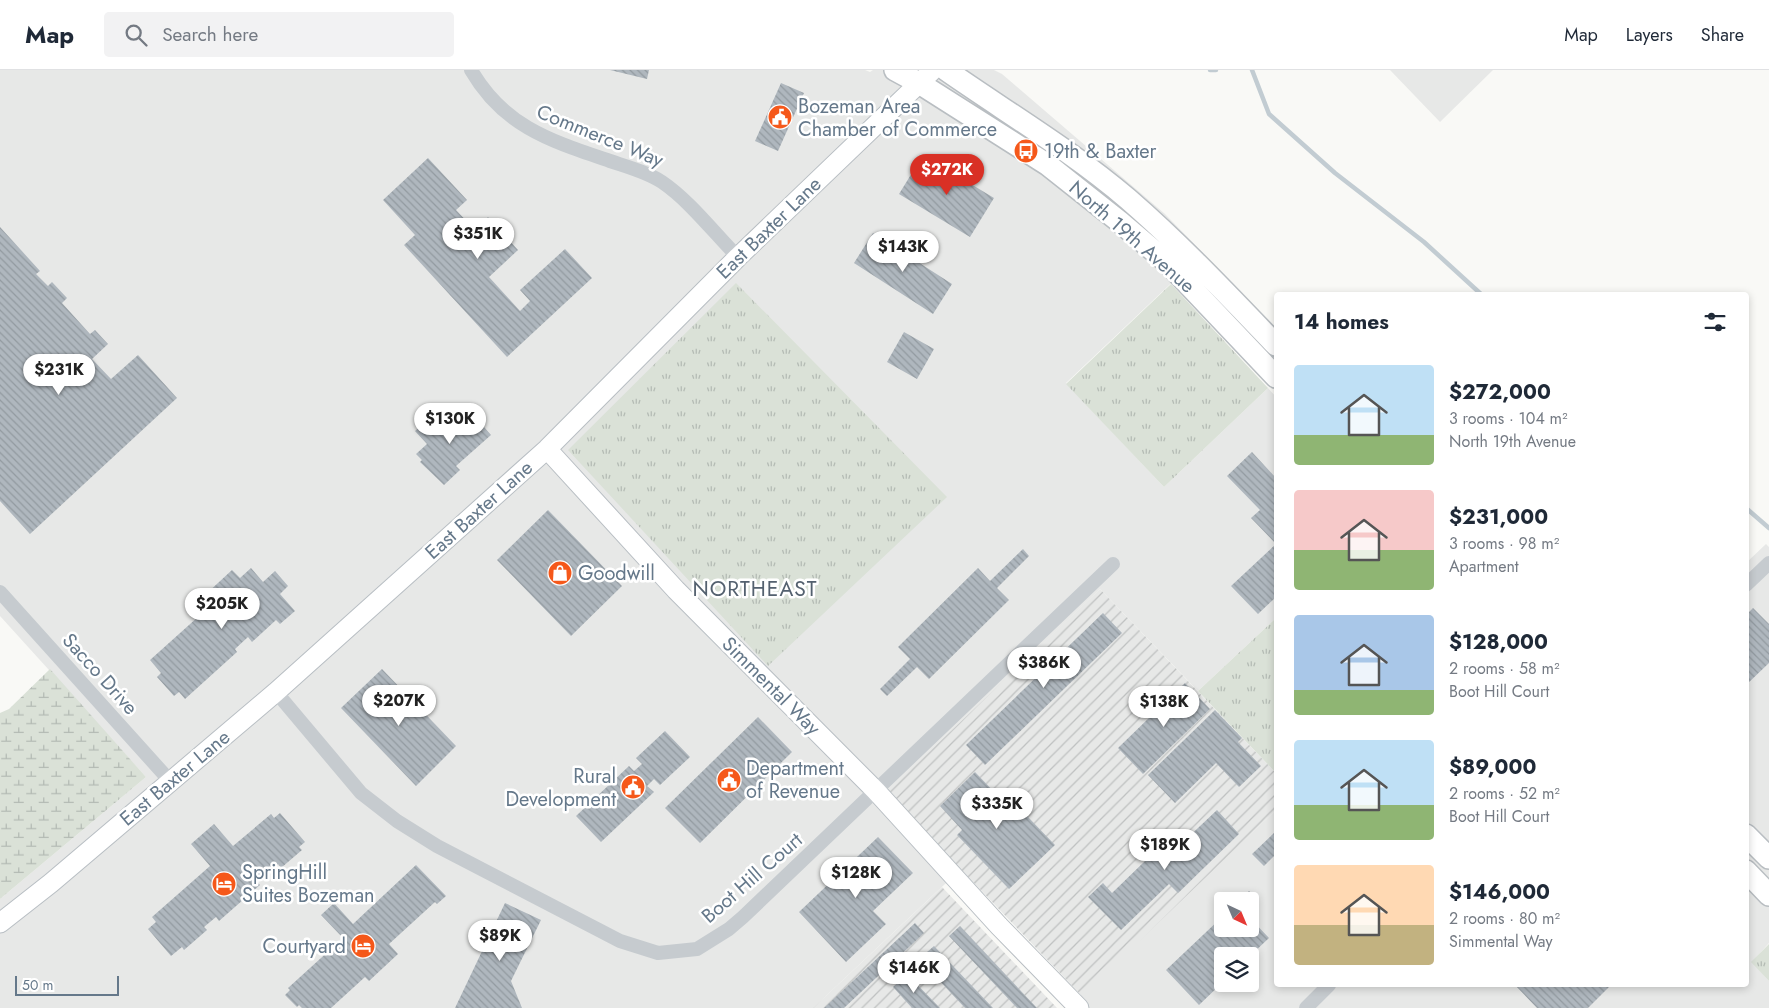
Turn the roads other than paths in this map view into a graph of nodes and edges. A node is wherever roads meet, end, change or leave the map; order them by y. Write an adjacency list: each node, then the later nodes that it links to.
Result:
1 (471, 70): 5 (street, Commerce Way)
2 (895, 70): 4 (main road, North 19th Avenue)
3 (946, 70): 6 (main road, North 19th Avenue)
4 (926, 76): 5 (main road, East Baxter Lane); 7 (main road, North 19th Avenue)
5 (738, 257): 8 (main road, East Baxter Lane)
6 (1274, 343)
7 (1274, 375)
8 (547, 449): 13 (main road, East Baxter Lane); 15 (main road, Simmental Way)
9 (1769, 563): 11 (street)
10 (1113, 564): 15 (street, Boot Hill Court)
11 (1749, 582)
12 (0, 592): 14 (street, Sacco Drive)
13 (276, 692): 14 (main road, East Baxter Lane); 15 (street, Boot Hill Court)
14 (171, 782): 20 (main road, East Baxter Lane)
15 (876, 791): 22 (main road, Simmental Way)
16 (1749, 838): 17 (main road)
17 (1769, 858)
18 (1749, 874): 19 (main road)
19 (1769, 895)
20 (0, 923)
21 (1327, 987): 23 (street)
22 (1079, 1008)
23 (1306, 1008)

